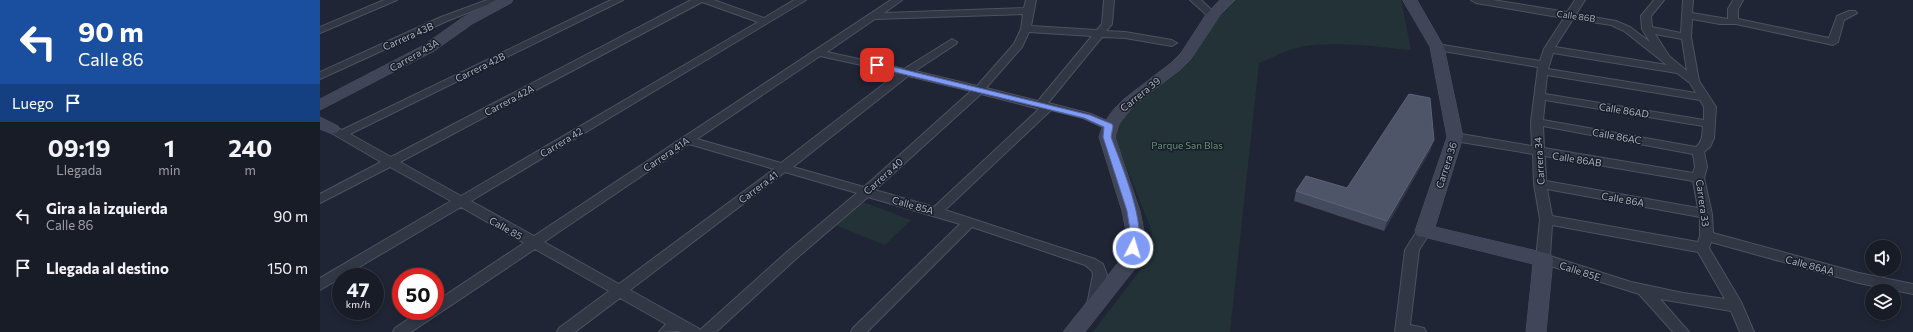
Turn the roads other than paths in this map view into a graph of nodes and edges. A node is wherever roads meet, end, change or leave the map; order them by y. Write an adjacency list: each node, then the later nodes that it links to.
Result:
1 (392, 0): 29 (street)
2 (498, 0): 41 (street, Carrera 43B)
3 (506, 0): 46 (street, Carrera 43A)
4 (618, 0): 51 (street, Carrera 42B)
5 (698, 0): 56 (street, Carrera 42A)
6 (705, 0): 25 (street)
7 (801, 0): 25 (street, Carrera 42)
8 (897, 0): 23 (street, Carrera 41A)
9 (1109, 0): 30 (street)
10 (1195, 0): 22 (street)
11 (1228, 0): 22 (street, Carrera 39)
12 (1410, 0): 34 (street, Carrera 36)
13 (1476, 0): 18 (street, Calle 86B)
14 (1580, 0): 24 (street, Carrera 34)
15 (1659, 0): 28 (street)
16 (1688, 0): 21 (street)
17 (1738, 0): 26 (street)
18 (1502, 2): 24 (street, Calle 86B)
19 (1029, 5): 23 (street); 27 (street, Carrera 40)
20 (1852, 13): 26 (street)
21 (1687, 14): 26 (street); 31 (street)
22 (1212, 15): 50 (street, Carrera 39)
23 (873, 16): 36 (street, Carrera 41A)
24 (1571, 16): 35 (street, Carrera 34); 37 (street, Calle 86B)
25 (765, 21): 62 (street, Carrera 42)
26 (1734, 21)
27 (1026, 29): 30 (street); 43 (street, Carrera 40)
28 (1647, 29): 31 (street); 37 (street)
29 (320, 30)
30 (1099, 34): 33 (street); 47 (street)
31 (1686, 37): 42 (street)
32 (952, 42): 40 (street, Carrera 41)
33 (1172, 42)
34 (1437, 47): 38 (street); 52 (street, Carrera 36)
35 (1549, 49): 38 (street, Carrera 34); 39 (street)
36 (818, 53): 40 (street); 53 (street, Carrera 41A)
37 (1666, 59): 39 (street)
38 (1543, 68): 44 (street, Carrera 34); 45 (street)
39 (1681, 70): 42 (street)
40 (906, 72): 43 (street); 57 (street, Carrera 41)
41 (320, 76)
42 (1694, 82): 45 (street)
43 (979, 90): 47 (street); 60 (street, Carrera 40)
44 (1539, 96): 48 (street, Carrera 34); 49 (street, Calle 86AD)
45 (1703, 97): 49 (street)
46 (320, 105)
47 (1044, 107): 50 (street); 63 (street)
48 (1537, 122): 54 (street, Calle 86AC); 55 (street, Carrera 34)
49 (1709, 124): 54 (street)
50 (1109, 126): 76 (street)
51 (328, 130): 56 (street, Calle 85)
52 (1456, 137): 55 (street, Calle 86AB); 67 (street, Carrera 36)
53 (687, 140): 57 (street, Calle 85A); 69 (street, Carrera 41A)
54 (1698, 151): 58 (street, Carrera 33)
55 (1537, 152): 58 (street, Calle 86AB); 59 (street, Carrera 34)
56 (391, 162): 61 (street, Carrera 42A); 62 (street, Calle 85)
57 (783, 168): 60 (street, Calle 85A); 73 (street, Carrera 41)
58 (1698, 178): 64 (street, Carrera 33)
59 (1540, 184): 64 (street, Calle 86A); 65 (street, Carrera 34)
60 (866, 192): 63 (street, Calle 85A); 84 (street, Carrera 40)
61 (320, 200)
62 (460, 202): 69 (street, Calle 85); 71 (street, Carrera 42)
63 (936, 212): 66 (street, Calle 85A)
64 (1706, 214): 68 (street, Carrera 33)
65 (1546, 219): 68 (street, Calle 86AA); 70 (street, Carrera 34)
66 (970, 222): 76 (street, Calle 85A); 85 (street)
67 (1424, 231): 70 (street, Calle 85E); 80 (street, Carrera 36)
68 (1705, 242): 72 (street, Calle 86AA); 77 (street, Carrera 33)
69 (533, 243): 73 (street, Calle 85); 75 (street, Carrera 41A)
70 (1544, 259): 74 (street, Calle 85E); 88 (street, Carrera 34)
71 (320, 284)
72 (1913, 289)
73 (618, 290): 79 (street, Calle 85); 82 (street, Carrera 41)
74 (1644, 290): 77 (street, Calle 85E); 89 (street)
75 (444, 303)
76 (1094, 306): 86 (street)
77 (1736, 306): 90 (street, Carrera 33)
78 (418, 320): 81 (street)
79 (672, 328): 83 (street, Calle 85)
80 (1403, 330): 87 (street)
81 (400, 332)
82 (564, 332)
83 (693, 332)
84 (706, 332)
85 (858, 332)
86 (1073, 332)
87 (1419, 332)
88 (1536, 332)
89 (1682, 332)
90 (1747, 332)

